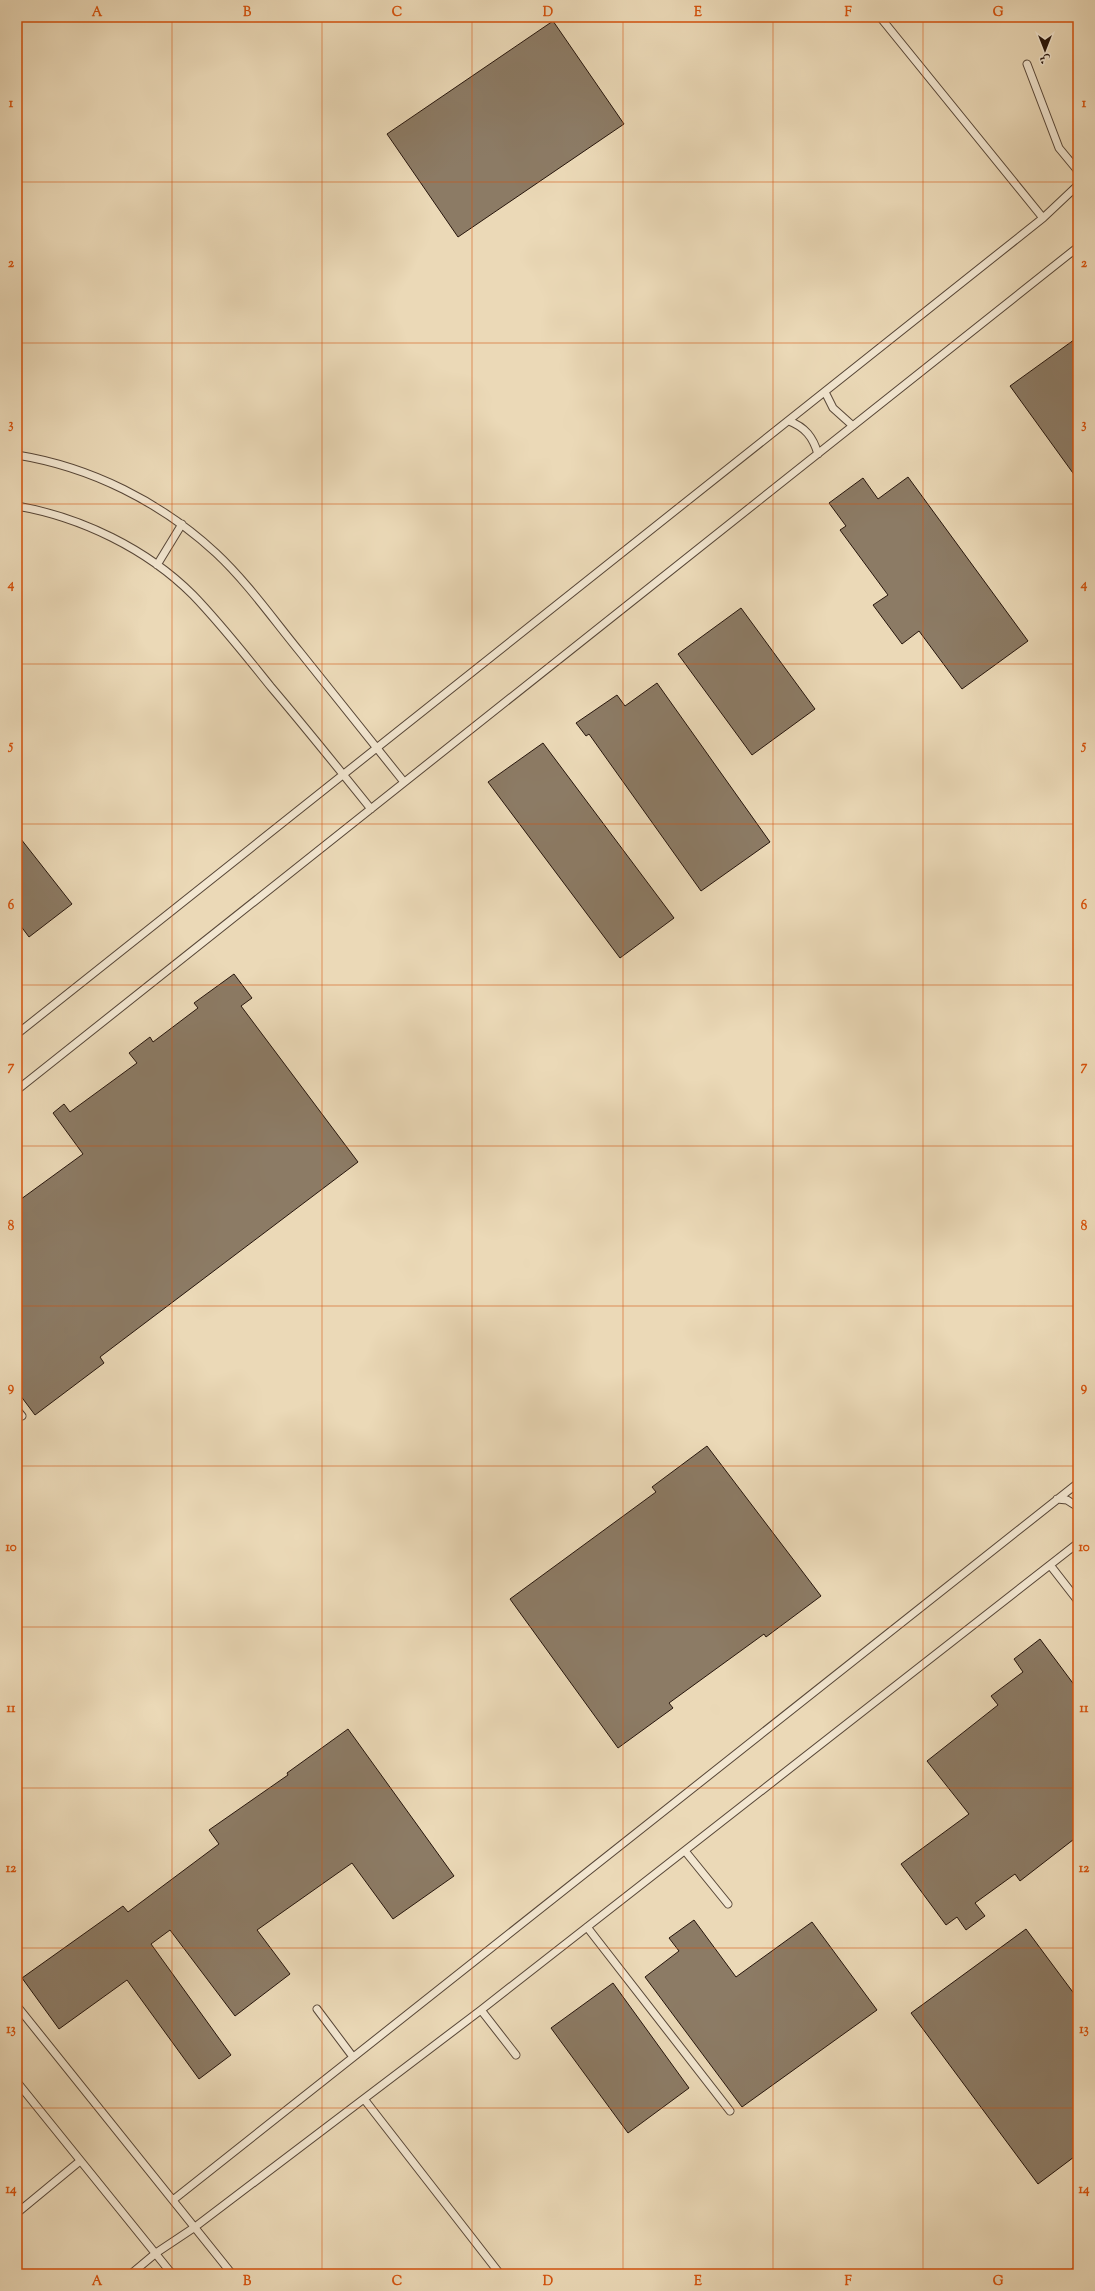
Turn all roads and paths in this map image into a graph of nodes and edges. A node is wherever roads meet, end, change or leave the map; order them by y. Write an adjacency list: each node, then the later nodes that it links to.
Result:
1 (880, 17): 5 (lane)
2 (1028, 64): 3 (lane)
3 (1078, 171)
4 (1078, 185): 5 (lane)
5 (1043, 218): 7 (lane)
6 (1078, 247): 9 (lane)
7 (825, 392): 8 (lane); 9 (lane)
8 (789, 420): 10 (lane); 15 (lane)
9 (853, 426): 10 (lane)
10 (818, 454): 17 (lane)
11 (17, 455): 13 (lane)
12 (17, 506): 14 (lane)
13 (182, 524): 14 (lane); 15 (lane)
14 (157, 565): 16 (lane)
15 (377, 748): 16 (lane); 17 (lane)
16 (344, 775): 18 (lane); 19 (lane)
17 (404, 782): 18 (lane)
18 (371, 809): 20 (lane)
19 (17, 1034)
20 (17, 1090)
21 (17, 1410): 22 (lane)
22 (22, 1416)
23 (1078, 1483): 24 (lane)
24 (1057, 1499): 25 (lane); 36 (lane)
25 (1078, 1507)
26 (1078, 1543): 27 (lane)
27 (1050, 1565): 28 (lane); 29 (lane)
28 (1078, 1601)
29 (685, 1851): 30 (lane); 31 (lane)
30 (728, 1904)
31 (587, 1927): 34 (lane); 39 (lane)
32 (17, 2006): 41 (lane)
33 (317, 2009): 36 (lane)
34 (481, 2010): 35 (lane); 38 (lane)
35 (516, 2055)
36 (353, 2057): 41 (lane)
37 (17, 2082): 40 (lane)
38 (364, 2099): 43 (lane); 49 (lane)
39 (730, 2111)
40 (80, 2161): 42 (lane); 44 (lane)
41 (173, 2200): 43 (lane)
42 (17, 2212)
43 (196, 2227): 44 (lane); 48 (lane)
44 (156, 2253): 46 (lane); 47 (lane)
45 (1078, 2269): 50 (lane)
46 (131, 2274)
47 (172, 2274)
48 (232, 2274)
49 (500, 2274)
50 (1072, 2274)

